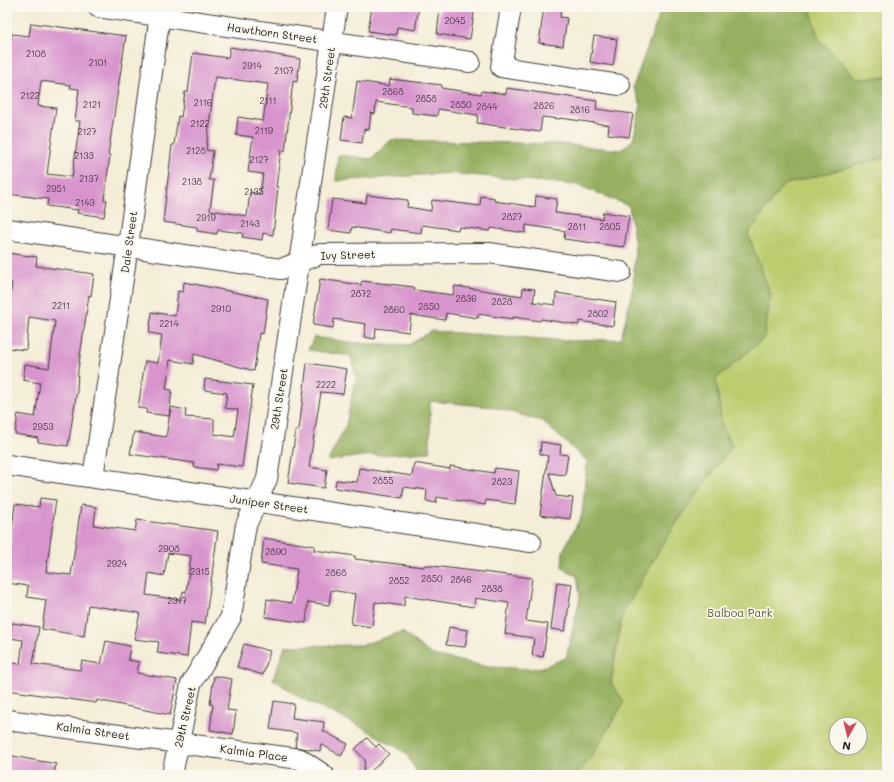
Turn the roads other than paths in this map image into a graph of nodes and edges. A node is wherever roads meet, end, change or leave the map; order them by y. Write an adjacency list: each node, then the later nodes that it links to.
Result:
1 (98, 7): 4 (street, Hawthorn Street)
2 (337, 7): 5 (street, 29th Street)
3 (511, 7): 7 (street)
4 (161, 12): 5 (street, Hawthorn Street); 9 (street, Dale Street)
5 (332, 42): 6 (street, Hawthorn Street); 10 (street, 29th Street)
6 (470, 62)
7 (620, 85)
8 (7, 228): 9 (street, Ivy Street)
9 (128, 246): 10 (street, Ivy Street); 13 (street, Dale Street)
10 (300, 263): 11 (street, Ivy Street); 14 (street, 29th Street)
11 (621, 272)
12 (7, 465): 13 (street, Juniper Street)
13 (93, 478): 14 (street, Juniper Street)
14 (256, 502): 15 (street, Juniper Street); 17 (street, 29th Street)
15 (531, 542)
16 (7, 720): 17 (street, Kalmia Street)
17 (179, 742): 18 (street, 29th Street); 19 (street, Kalmia Place)
18 (172, 775)
19 (324, 775)

